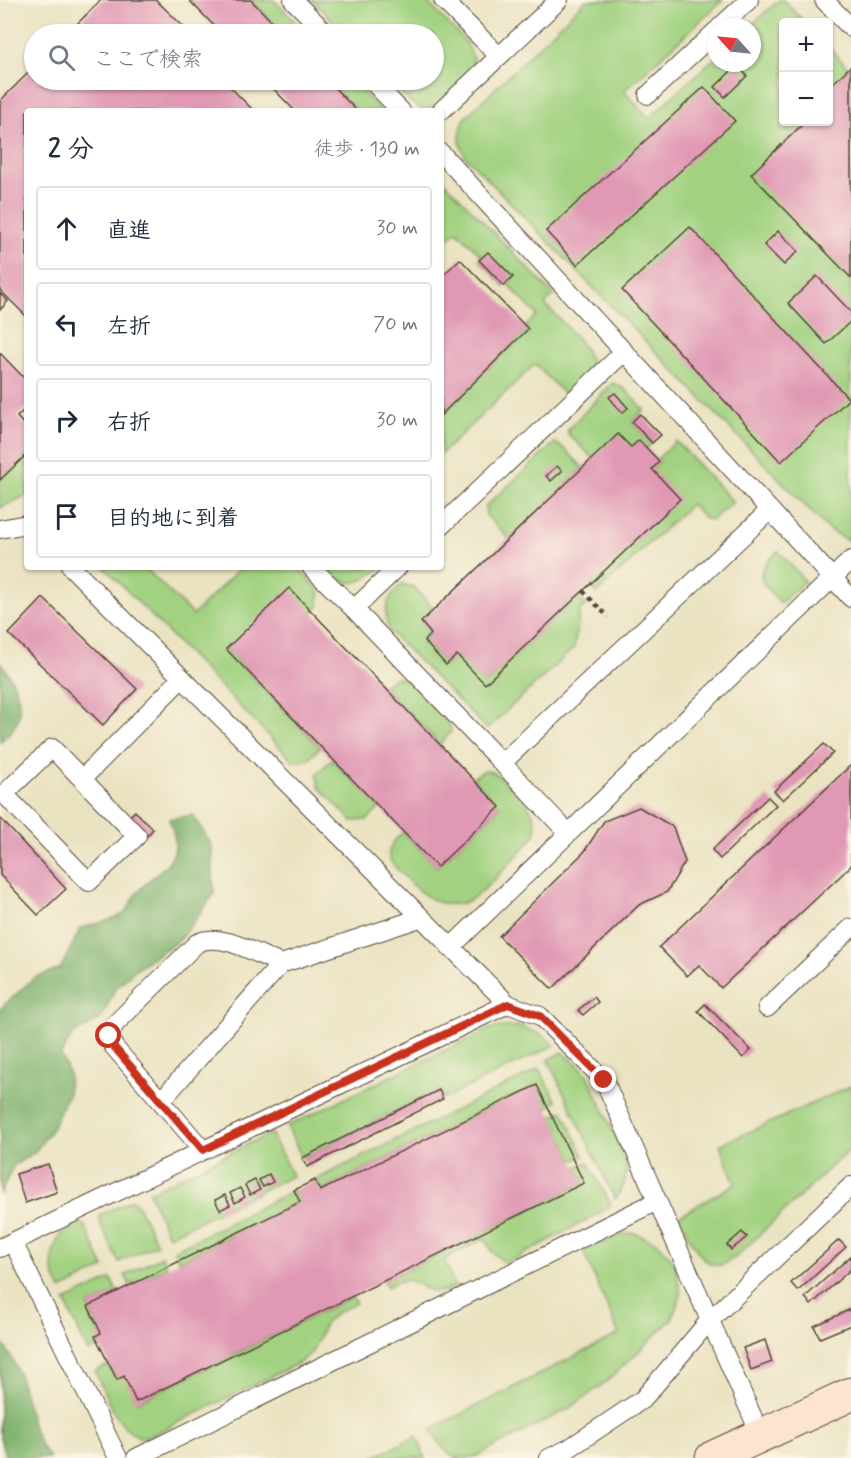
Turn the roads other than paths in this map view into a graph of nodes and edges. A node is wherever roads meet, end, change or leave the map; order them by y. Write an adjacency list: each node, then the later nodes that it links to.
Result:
1 (293, 0): 7 (lane)
2 (443, 0): 10 (lane)
3 (559, 0): 10 (lane)
4 (749, 0): 6 (lane)
5 (824, 0): 8 (lane)
6 (730, 18)
7 (317, 24)
8 (851, 28)
9 (707, 39): 12 (lane)
10 (499, 56): 14 (lane)
11 (381, 90): 13 (lane)
12 (648, 95)
13 (398, 108)
14 (444, 108)
15 (444, 156): 16 (lane)
16 (624, 352): 17 (lane); 18 (lane)
17 (771, 510): 25 (lane); 29 (lane)
18 (444, 523)
19 (24, 524): 20 (lane)
20 (0, 529)
21 (851, 560): 25 (lane)
22 (74, 570): 28 (lane)
23 (314, 570): 27 (lane)
24 (395, 570): 27 (lane)
25 (832, 578): 26 (lane); 31 (lane)
26 (851, 598)
27 (354, 609): 29 (lane)
28 (182, 678): 30 (lane); 32 (lane)
29 (502, 763): 31 (lane)
30 (82, 779): 30 (lane)
31 (568, 833): 34 (lane)
32 (420, 918): 34 (lane); 35 (lane)
33 (851, 928): 37 (lane)
34 (450, 948): 36 (lane)
35 (281, 964): 38 (lane); 38 (lane)
36 (508, 1004): 39 (lane); 41 (lane)
37 (767, 1008)
38 (161, 1101): 39 (lane)
39 (203, 1150): 42 (lane)
40 (851, 1186): 43 (lane)
41 (657, 1201): 43 (lane); 47 (lane)
42 (6, 1245): 46 (lane)
43 (709, 1321): 45 (lane); 48 (lane)
44 (851, 1395): 45 (main road)
45 (761, 1436): 49 (main road)
46 (118, 1458)
47 (136, 1458)
48 (549, 1458)
49 (712, 1458)

